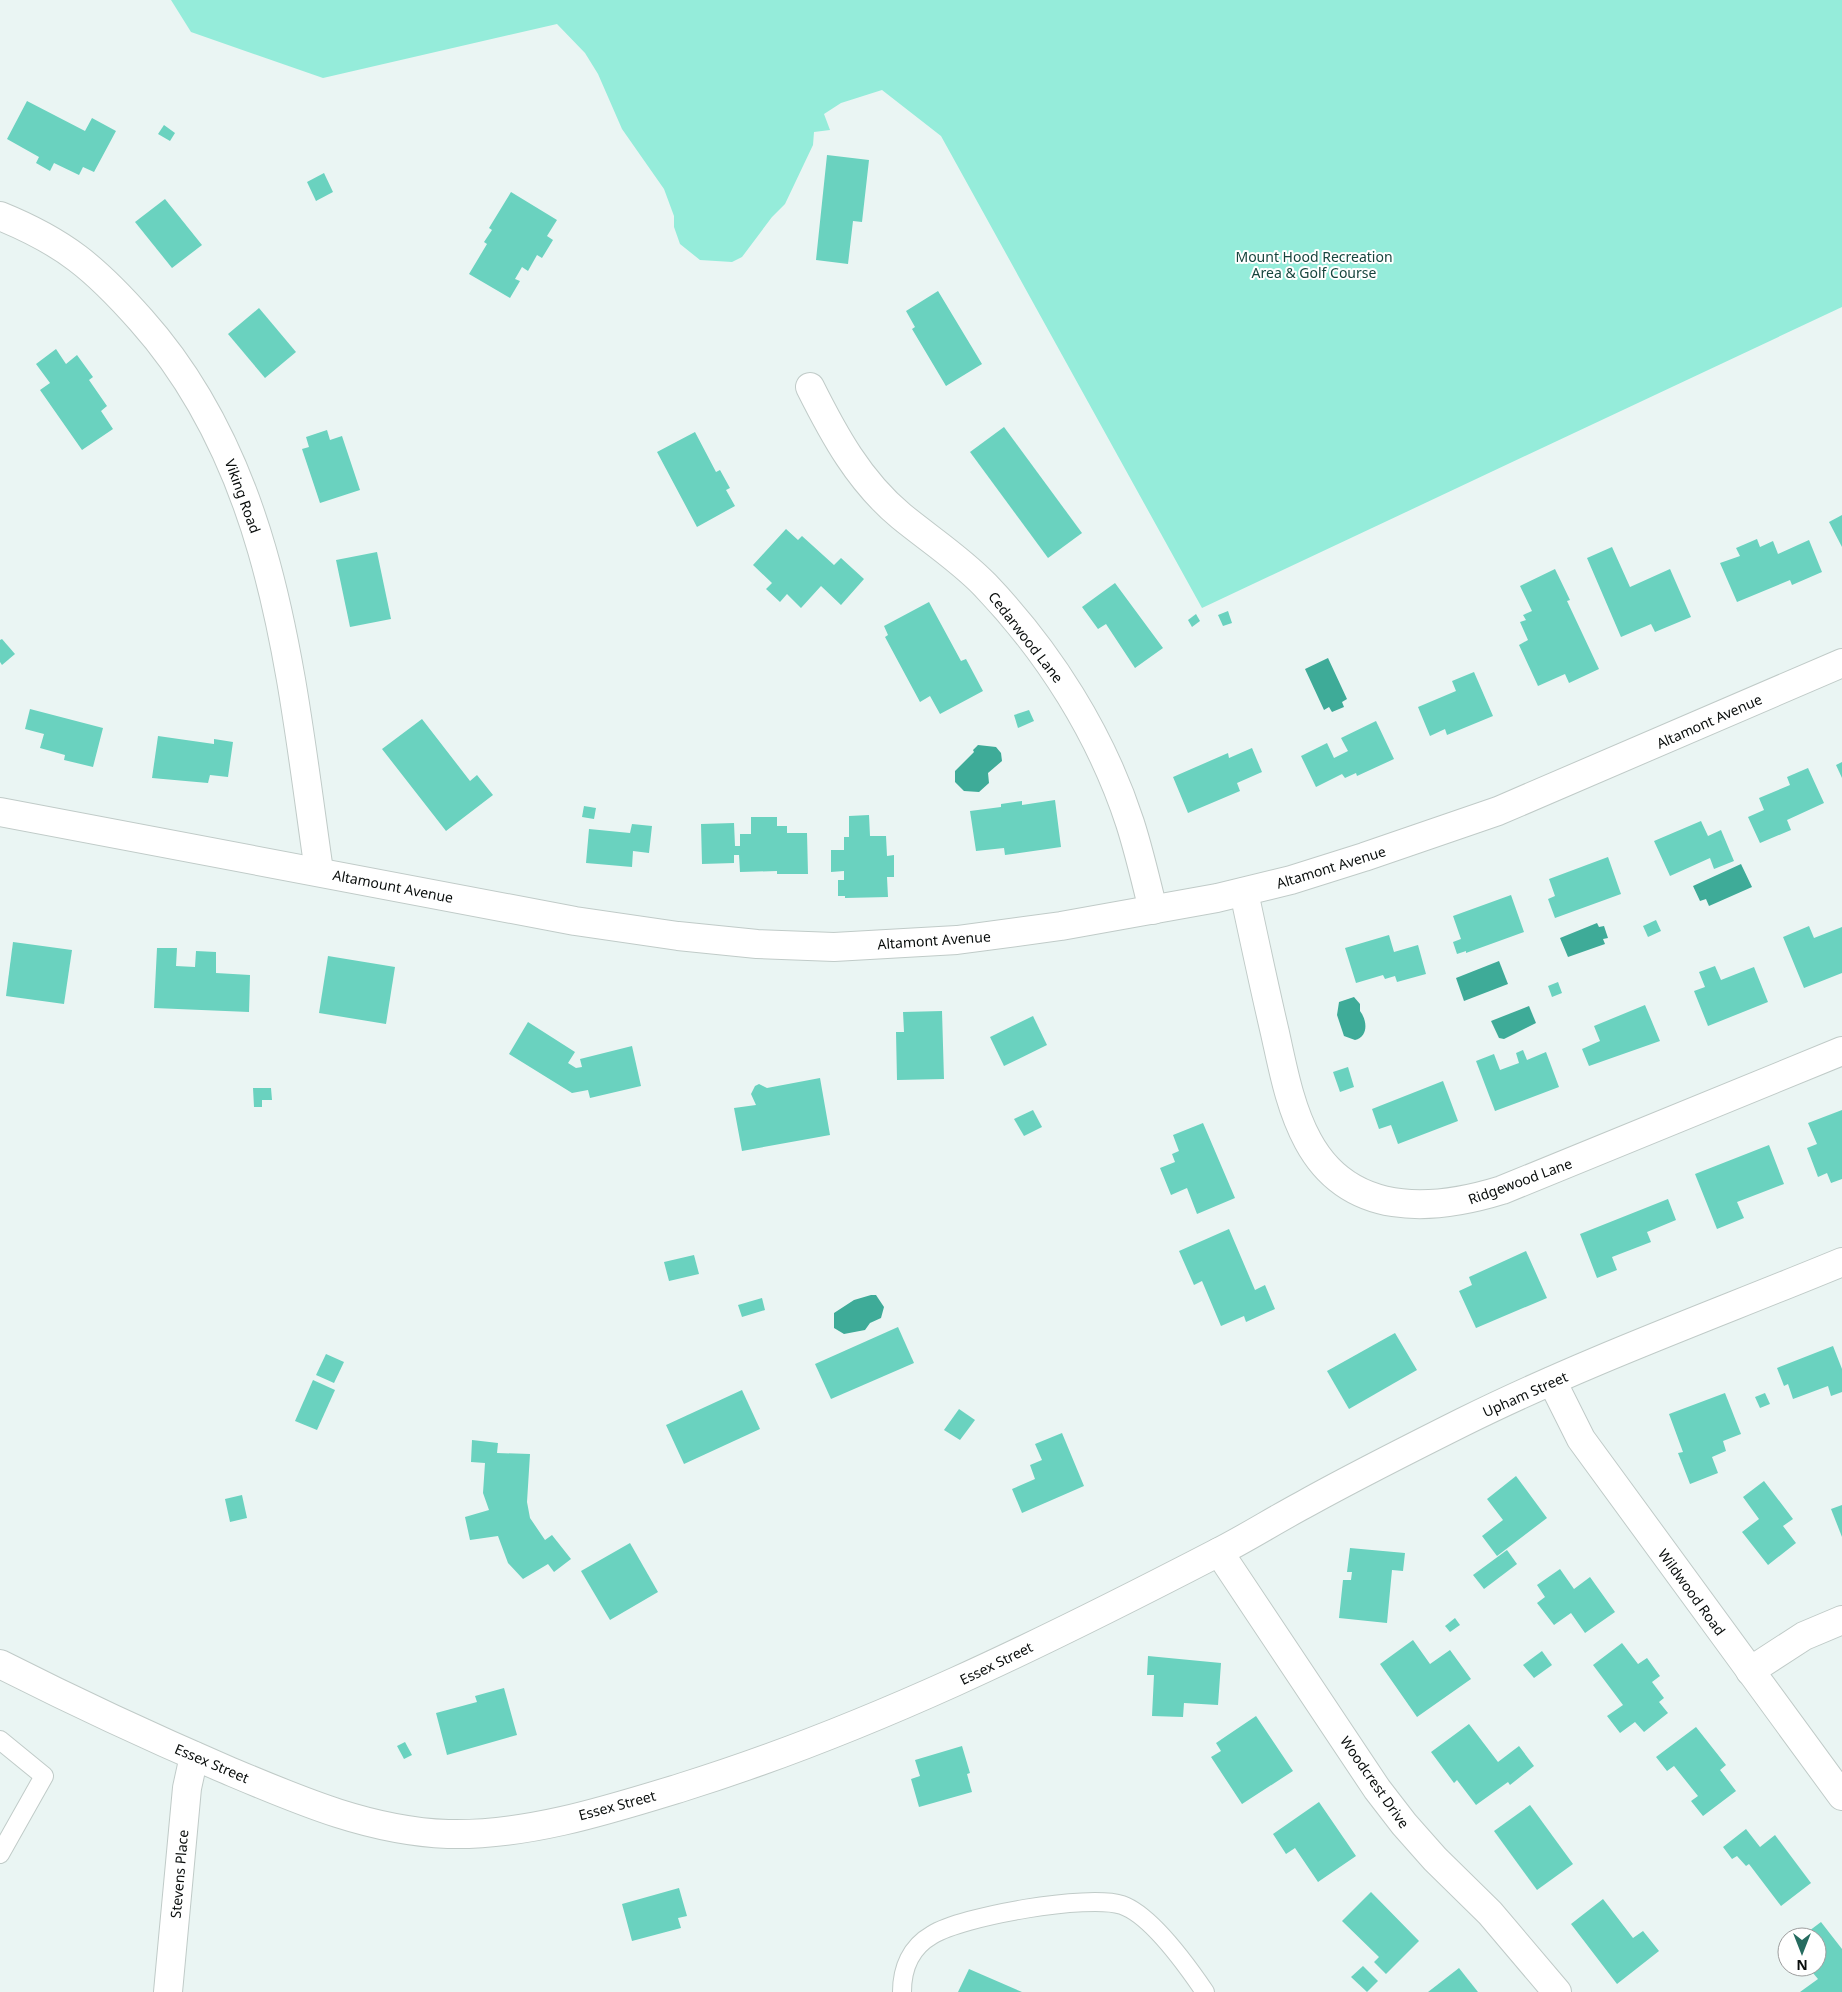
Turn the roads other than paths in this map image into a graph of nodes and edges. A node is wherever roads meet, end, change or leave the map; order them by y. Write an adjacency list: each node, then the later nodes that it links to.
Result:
1 (0, 216): 5 (street, Viking Road)
2 (810, 387): 7 (street, Cedarwood Lane)
3 (1842, 663): 6 (street, Altamont Avenue)
4 (0, 812): 5 (street, Altamount Avenue)
5 (319, 871): 8 (street, Altamount Avenue)
6 (1244, 892): 7 (street, Altamont Avenue); 9 (street, Ridgewood Lane)
7 (1153, 910): 8 (street, Altamont Avenue)
8 (788, 946)
9 (1842, 1051)
10 (1842, 1262): 11 (street, Upham Street)
11 (1552, 1381): 12 (street, Upham Street); 15 (street, Wildwood Road)
12 (1219, 1552): 17 (street, Essex Street); 23 (street, Woodcrest Drive)
13 (1842, 1620): 15 (street)
14 (0, 1664): 17 (street, Essex Street)
15 (1750, 1671): 18 (street, Wildwood Road)
16 (0, 1740): 19 (lane)
17 (194, 1756): 20 (street, Stevens Place)
18 (1842, 1796)
19 (0, 1854)
20 (168, 1992)
21 (902, 1992): 22 (lane)
22 (1205, 1992)
23 (1557, 1992)

